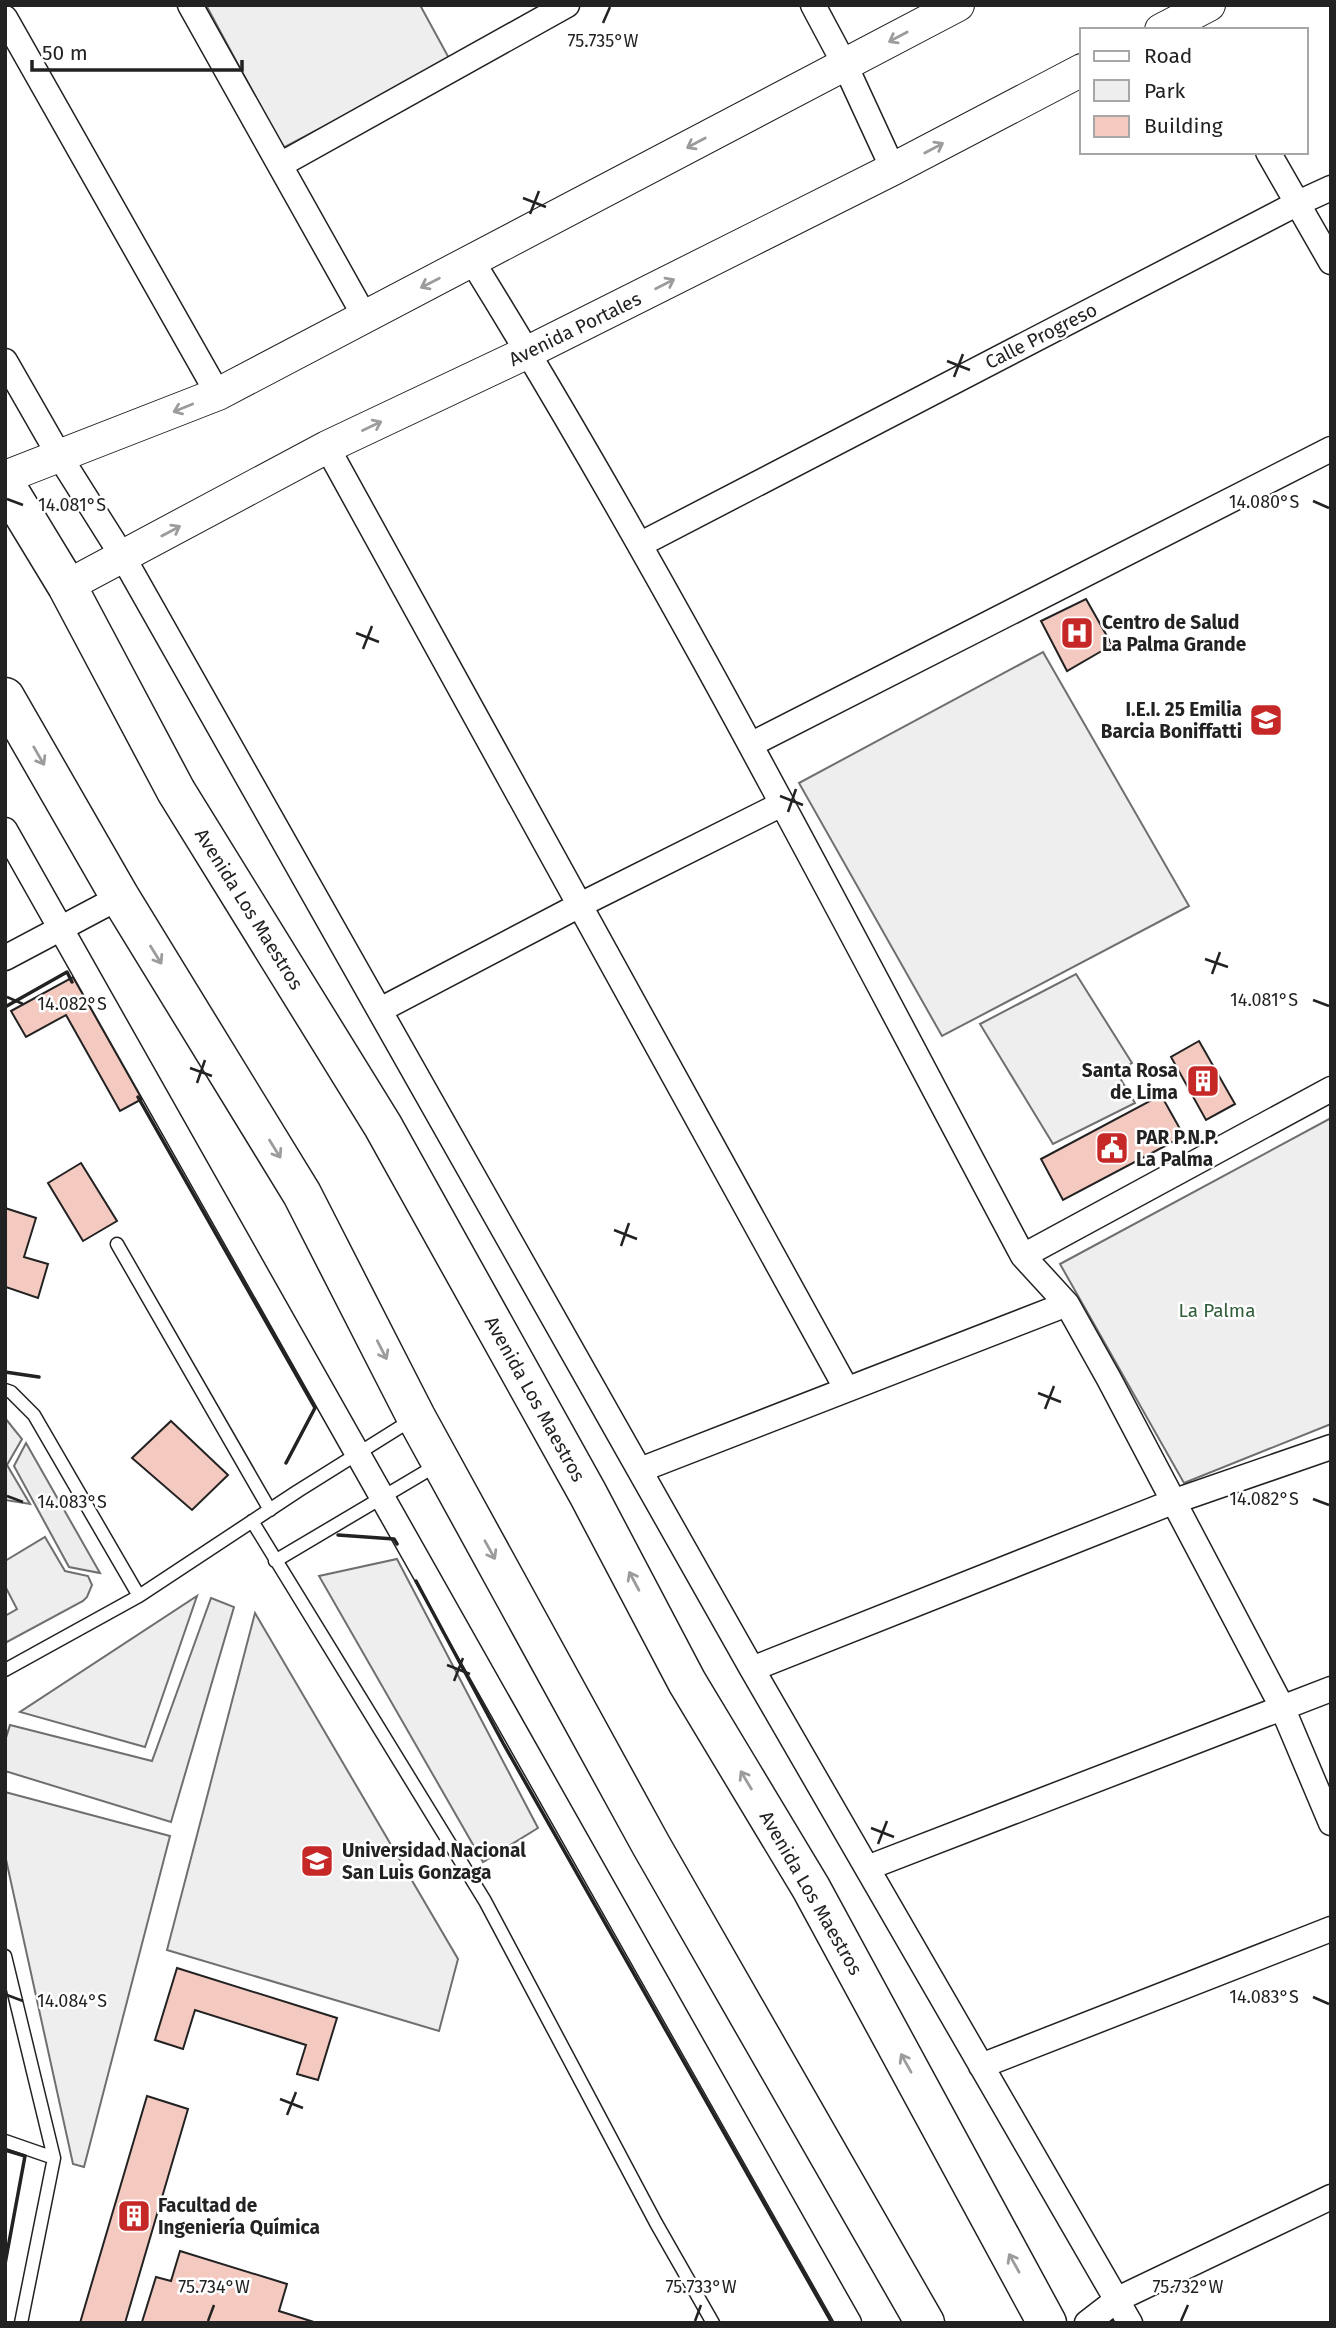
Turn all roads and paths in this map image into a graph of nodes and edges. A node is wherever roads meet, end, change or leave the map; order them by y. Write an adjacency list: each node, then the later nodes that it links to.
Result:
1 (190, 5): 11 (street)
2 (567, 5): 11 (street)
3 (813, 5): 8 (street)
4 (958, 5): 8 (street, one-way to 8)
5 (1200, 16): 7 (street)
6 (5, 19): 20 (street)
7 (1167, 28)
8 (845, 65): 12 (street); 15 (street, one-way to 15)
9 (1080, 71): 12 (street, Avenida Portales, one-way to 9)
10 (1269, 154): 14 (street)
11 (280, 165): 17 (street)
12 (893, 169): 18 (street, Avenida Portales, one-way to 12)
13 (1331, 188): 14 (street, Calle Progreso)
14 (1296, 204): 16 (street); 26 (street, Calle Progreso)
15 (472, 261): 17 (street, one-way to 17); 18 (street)
16 (1331, 262)
17 (365, 317): 20 (street)
18 (528, 352): 21 (street, Avenida Portales, one-way to 18); 26 (street)
19 (5, 361): 23 (street)
20 (218, 394): 23 (street, one-way to 23)
21 (327, 447): 27 (street, Avenida Portales, one-way to 21); 34 (street)
22 (1331, 449): 30 (street)
23 (60, 457): 24 (street); 27 (street)
24 (5, 477)
25 (5, 484): 28 (highway, Avenida Los Maestros)
26 (641, 544): 30 (street)
27 (123, 557): 28 (street, Avenida Portales); 37 (street)
28 (67, 586): 72 (highway, Avenida Los Maestros, one-way to 28)
29 (5, 697): 33 (highway, one-way to 33)
30 (752, 744): 31 (street)
31 (782, 804): 34 (street); 40 (street)
32 (5, 830): 35 (street)
33 (120, 897): 35 (street); 44 (highway, one-way to 44)
34 (580, 905): 37 (street); 42 (street)
35 (61, 928): 36 (street); 46 (street)
36 (5, 958)
37 (380, 1010): 48 (street)
38 (1331, 1089): 40 (street)
39 (117, 1244): 51 (lane)
40 (1023, 1256): 41 (street)
41 (1067, 1304): 42 (street); 50 (street)
42 (846, 1388): 48 (street)
43 (5, 1390): 54 (lane)
44 (416, 1417): 46 (lane); 47 (highway)
45 (1331, 1447): 50 (street)
46 (358, 1453): 49 (street); 51 (lane)
47 (441, 1462): 49 (lane); 71 (highway, one-way to 71)
48 (640, 1470): 55 (street)
49 (383, 1497): 53 (lane); 70 (street)
50 (1175, 1501): 55 (street); 58 (street)
51 (270, 1510): 52 (lane)
52 (252, 1521): 53 (lane); 54 (lane)
53 (275, 1561): 69 (lane)
54 (139, 1596): 56 (lane)
55 (752, 1669): 60 (street)
56 (5, 1670)
57 (1331, 1689): 58 (street)
58 (1282, 1707): 59 (street); 60 (street)
59 (1331, 1823)
60 (867, 1868): 63 (street)
61 (1331, 1929): 63 (street)
62 (5, 1956): 65 (lane)
63 (981, 2066): 67 (street)
64 (5, 2141): 65 (lane)
65 (54, 2158): 68 (lane)
66 (1331, 2197): 67 (street)
67 (1118, 2299): 73 (street); 74 (street)
68 (21, 2323)
69 (713, 2323)
70 (849, 2323)
71 (925, 2323)
72 (1047, 2323)
73 (1087, 2323)
74 (1130, 2323)

